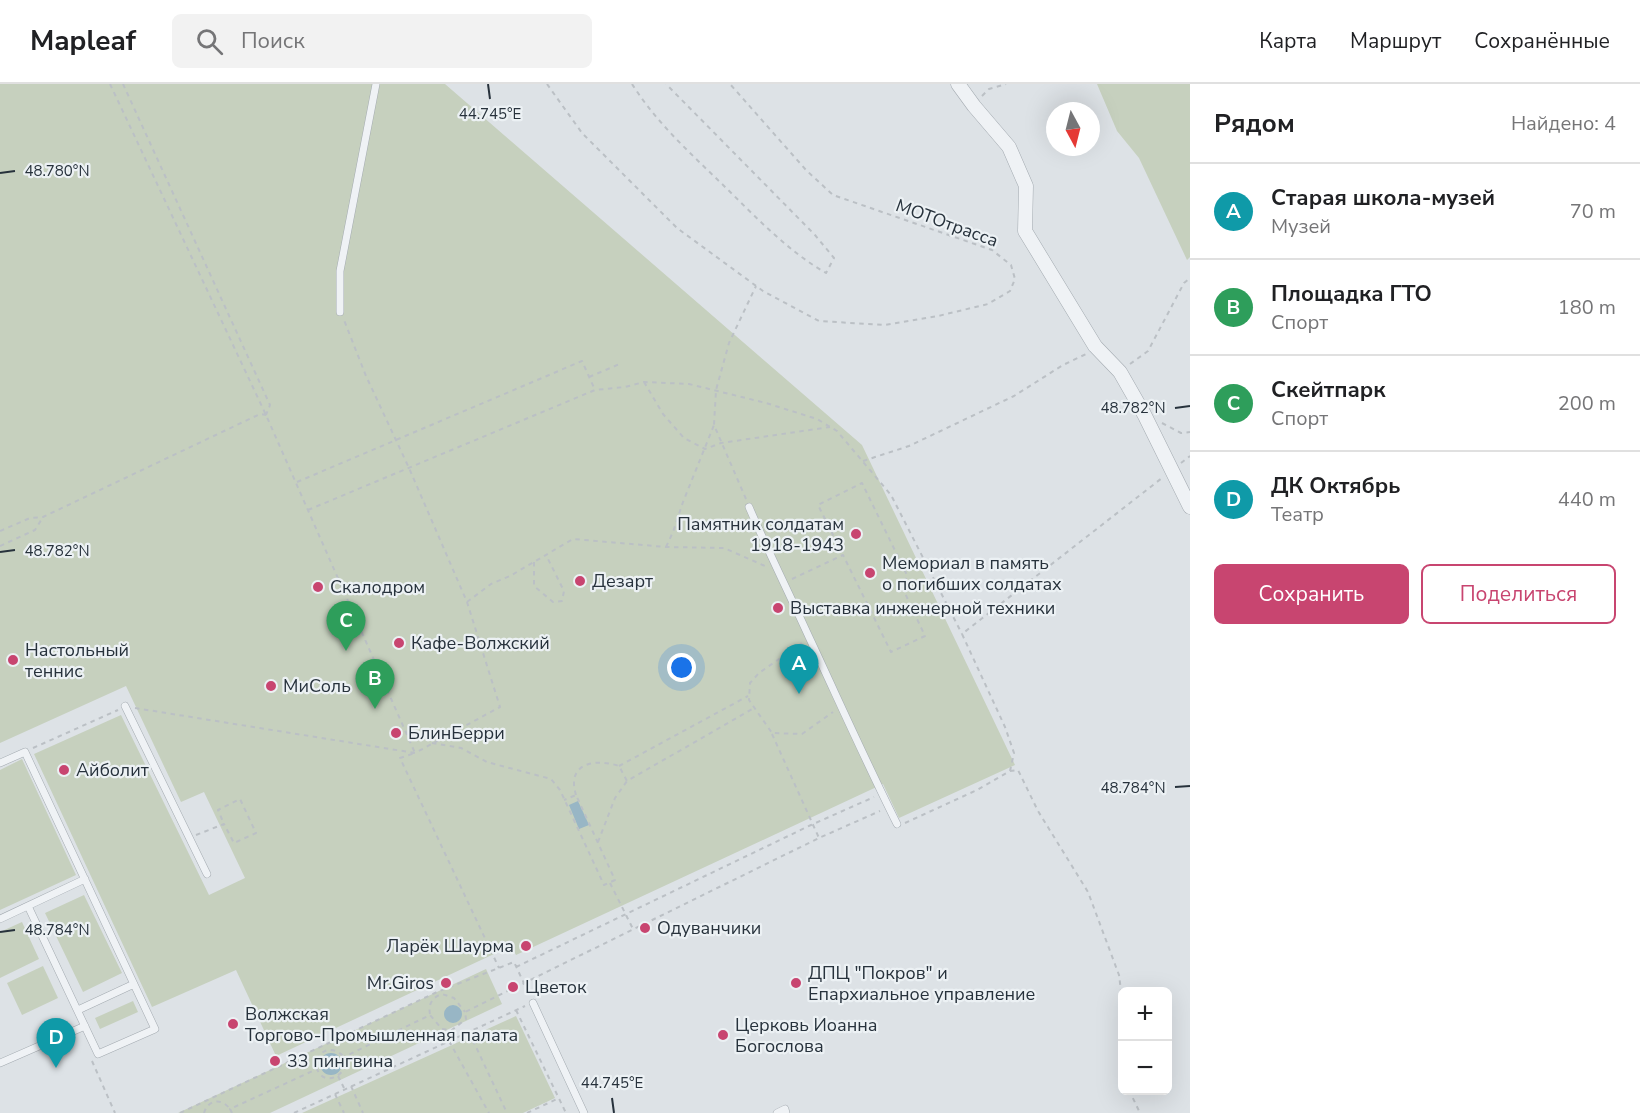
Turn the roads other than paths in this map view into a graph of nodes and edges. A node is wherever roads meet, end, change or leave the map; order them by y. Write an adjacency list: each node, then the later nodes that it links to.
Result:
1 (376, 84): 3 (lane)
2 (958, 84): 5 (street)
3 (340, 312)
4 (749, 507): 8 (lane)
5 (1190, 507)
6 (125, 706): 9 (lane)
7 (0, 763): 10 (lane)
8 (897, 824)
9 (207, 874)
10 (85, 879): 11 (lane); 13 (lane)
11 (27, 906): 12 (lane); 15 (lane)
12 (0, 919)
13 (134, 984): 15 (lane); 16 (lane)
14 (533, 1003): 18 (lane)
15 (78, 1010): 16 (lane)
16 (85, 1026): 17 (lane)
17 (0, 1063)
18 (584, 1113)
19 (777, 1113): 20 (lane)
20 (786, 1113)

